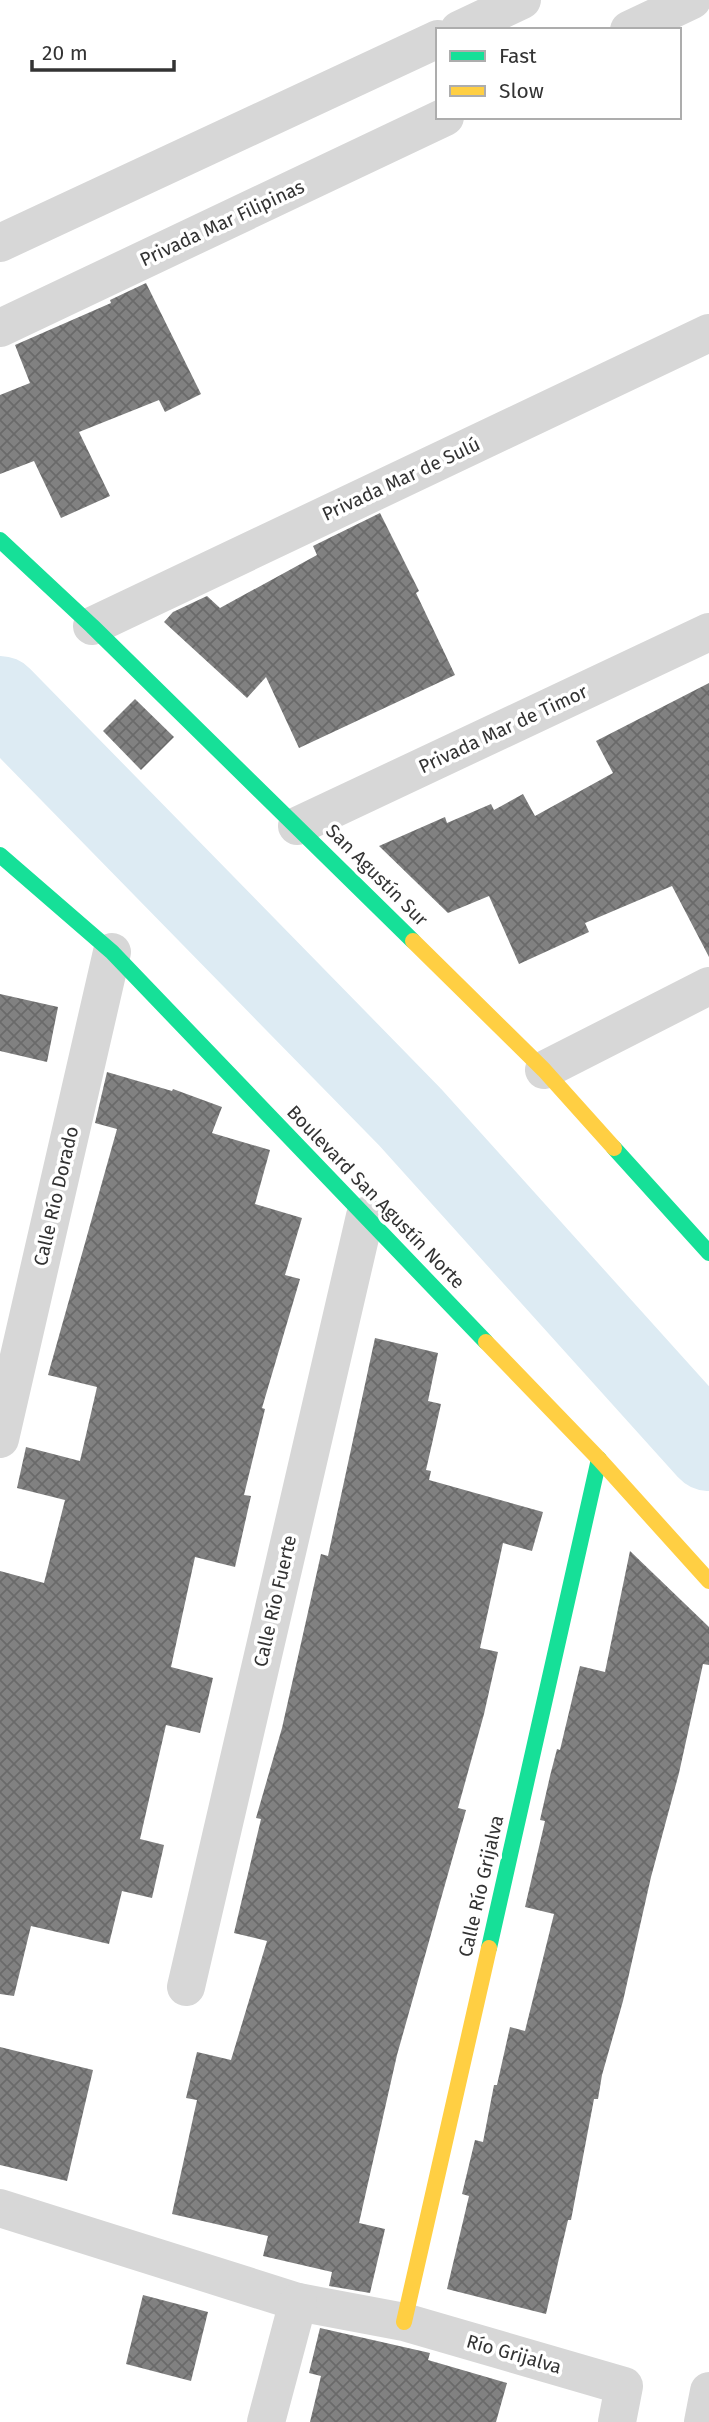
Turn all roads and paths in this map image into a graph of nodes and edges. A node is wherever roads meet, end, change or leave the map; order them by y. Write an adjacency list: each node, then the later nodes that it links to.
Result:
1 (522, 0): 3 (street)
2 (692, 0): 4 (street)
3 (462, 28)
4 (633, 28)
5 (436, 40): 7 (street)
6 (441, 119): 8 (street, Privada Mar Filipinas)
7 (0, 243)
8 (0, 328)
9 (709, 333): 11 (street, Privada Mar de Sulú)
10 (0, 540): 11 (main road, San Agustín Sur)
11 (92, 625): 13 (main road, San Agustín Sur)
12 (709, 632): 13 (street, Privada Mar de Timor)
13 (297, 826): 17 (main road, San Agustín Sur)
14 (0, 855): 15 (main road, Boulevard San Agustín Norte)
15 (112, 952): 18 (main road, Boulevard San Agustín Norte); 20 (street, Calle Río Dorado)
16 (709, 986): 17 (street)
17 (544, 1070): 19 (main road, San Agustín Sur)
18 (365, 1216): 21 (main road, Boulevard San Agustín Norte); 23 (street, Calle Río Fuerte)
19 (709, 1253)
20 (0, 1439)
21 (599, 1459): 22 (main road, Boulevard San Agustín Norte); 26 (main road, Calle Río Grijalva)
22 (709, 1581)
23 (186, 1987)
24 (0, 2208): 25 (street, Río Grijalva)
25 (298, 2302): 26 (street, Río Grijalva); 29 (street)
26 (404, 2322): 28 (street, Río Grijalva)
27 (709, 2391): 30 (street)
28 (620, 2404)
29 (266, 2422)
30 (703, 2422)

